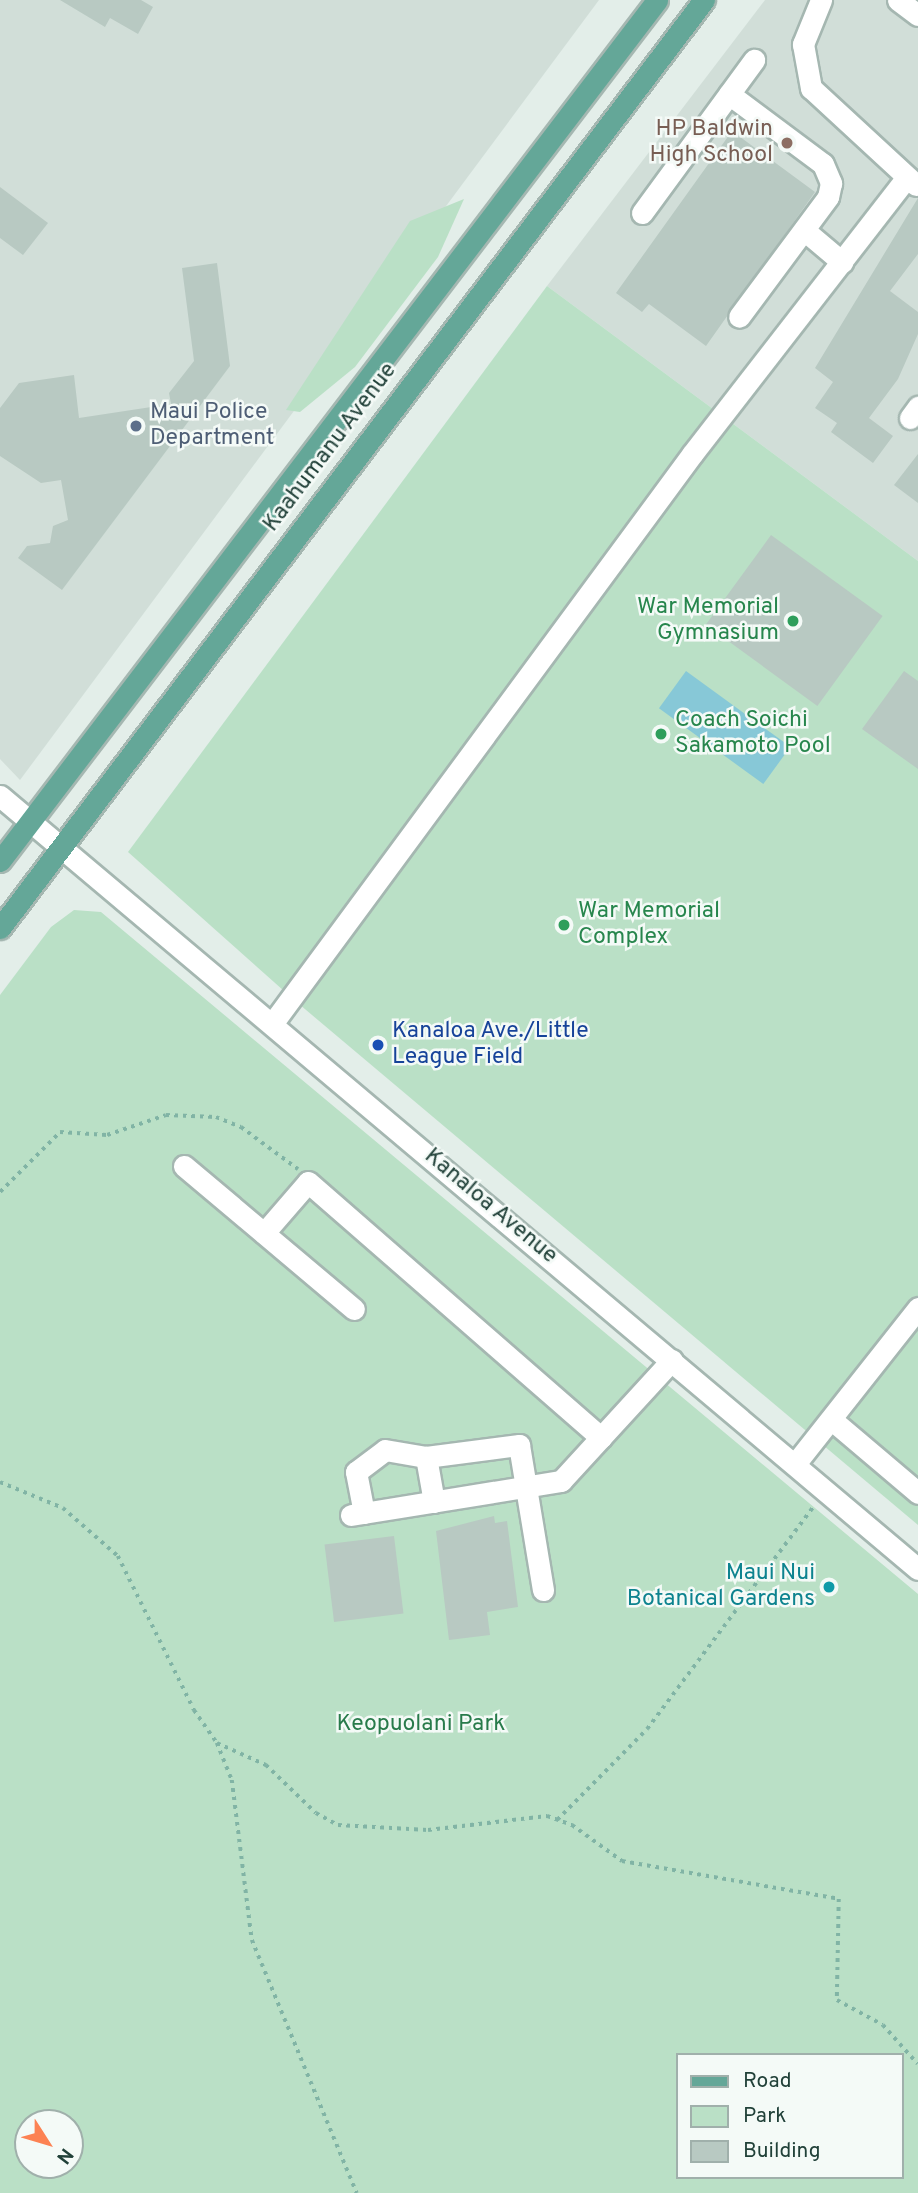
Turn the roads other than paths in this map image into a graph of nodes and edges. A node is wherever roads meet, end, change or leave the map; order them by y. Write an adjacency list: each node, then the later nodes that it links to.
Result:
1 (646, 0): 7 (main road)
2 (657, 0): 7 (main road, Kaahumanu Avenue)
3 (704, 0): 17 (main road, Kaahumanu Avenue)
4 (821, 0): 10 (street)
5 (898, 0): 6 (street)
6 (918, 15)
7 (629, 37): 16 (main road, Kaahumanu Avenue)
8 (754, 60): 9 (street)
9 (729, 94): 11 (street); 12 (street)
10 (912, 181): 13 (street)
11 (642, 213)
12 (804, 230): 13 (street); 14 (street)
13 (842, 261): 20 (street)
14 (739, 317)
15 (0, 796): 16 (street, Kanaloa Avenue)
16 (31, 820): 17 (street, Kanaloa Avenue); 18 (main road, Kaahumanu Avenue)
17 (62, 845): 19 (main road, Kaahumanu Avenue); 20 (street, Kanaloa Avenue)
18 (0, 862)
19 (0, 928)
20 (272, 1024): 25 (street, Kanaloa Avenue)
21 (184, 1166): 22 (street)
22 (264, 1233): 24 (street); 27 (street)
23 (918, 1308): 26 (street)
24 (354, 1309)
25 (672, 1360): 27 (street); 29 (street, Kanaloa Avenue)
26 (832, 1420): 29 (street); 31 (street)
27 (601, 1438): 30 (street)
28 (426, 1457): 30 (street); 32 (street); 32 (street)
29 (795, 1464): 33 (street, Kanaloa Avenue)
30 (528, 1486): 32 (street); 34 (street)
31 (918, 1493)
32 (434, 1502)
33 (918, 1569)
34 (543, 1590)

